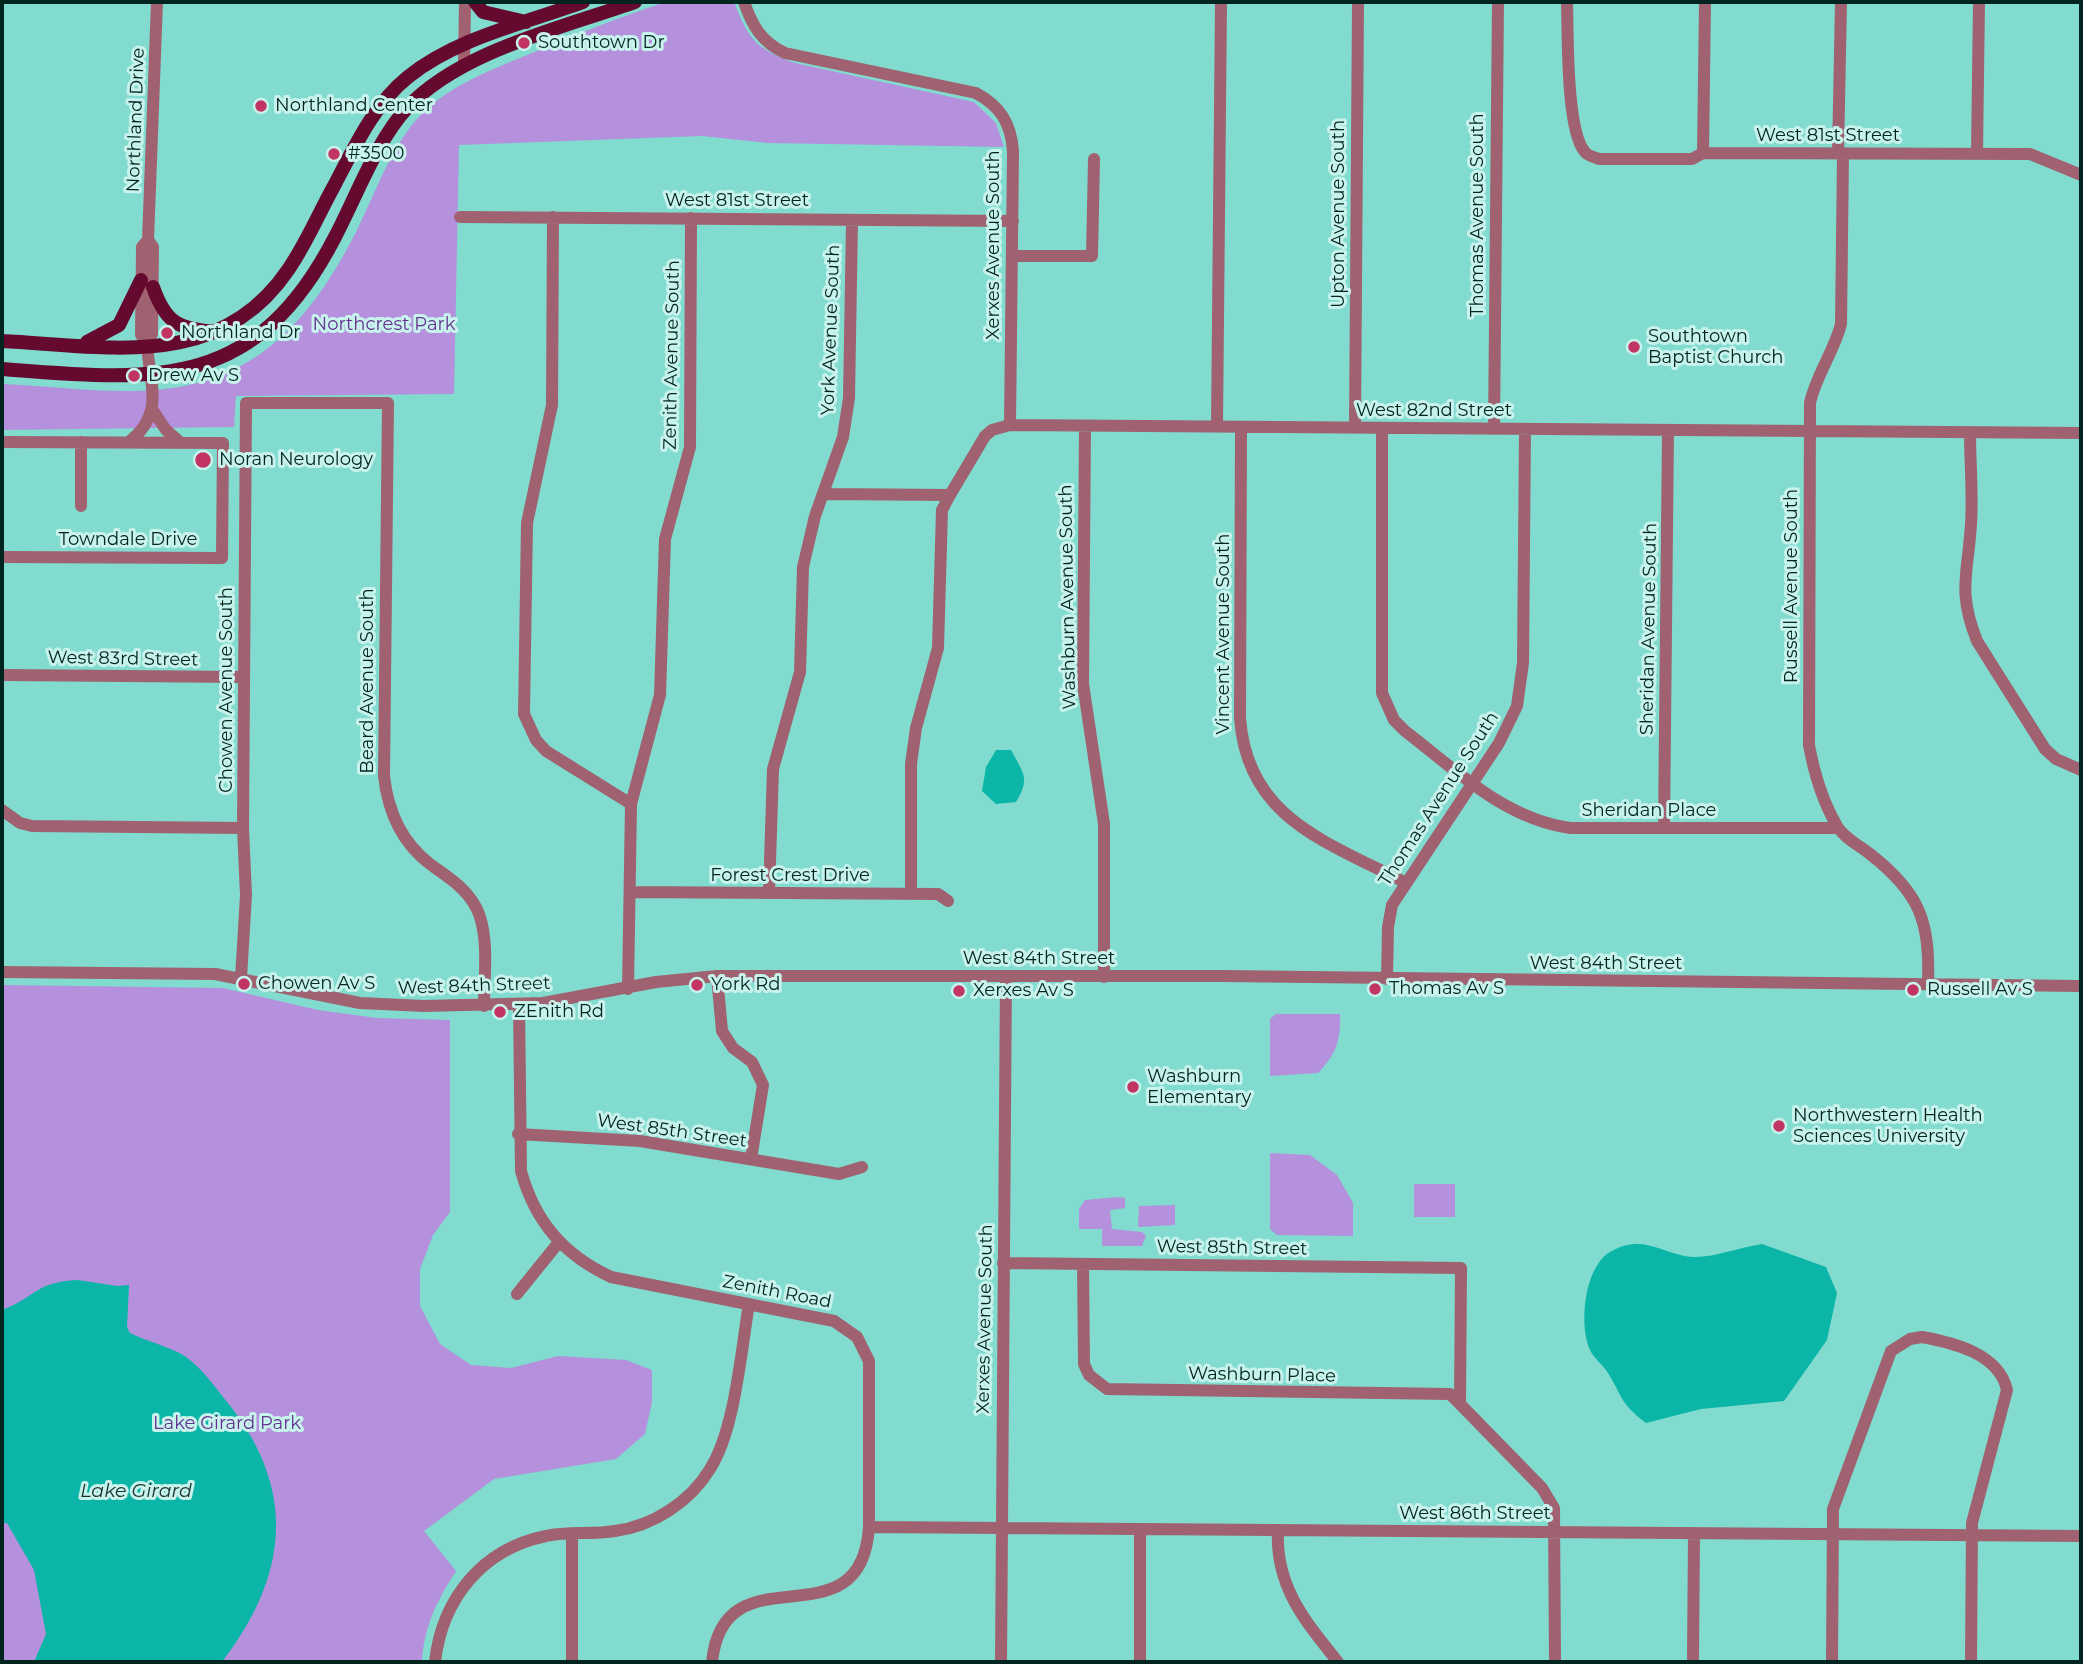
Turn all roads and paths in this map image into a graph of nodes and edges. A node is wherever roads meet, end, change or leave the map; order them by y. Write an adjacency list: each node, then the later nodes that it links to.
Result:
1 (157, 2): 28 (street, Northland Drive)
2 (465, 2): 15 (street)
3 (475, 2): 14 (main road)
4 (583, 2): 14 (main road)
5 (635, 2): 16 (main road)
6 (744, 2): 26 (street, Xerxes Avenue South)
7 (1221, 2): 39 (street)
8 (1358, 2): 41 (street, Upton Avenue South)
9 (1498, 2): 43 (street, Thomas Avenue South)
10 (1567, 2): 17 (street, West 81st Street)
11 (1705, 2): 17 (street)
12 (1841, 2): 18 (street, Russell Avenue South)
13 (1979, 2): 19 (street)
14 (527, 22): 15 (main road)
15 (464, 45): 16 (street); 29 (main road)
16 (464, 65): 34 (main road)
17 (1703, 153): 18 (street, West 81st Street)
18 (1841, 153): 19 (street, West 81st Street); 46 (street, Russell Avenue South)
19 (1977, 154): 21 (street, West 81st Street)
20 (1094, 159): 27 (street)
21 (2081, 175)
22 (460, 217): 23 (street, West 81st Street)
23 (553, 217): 24 (street, West 81st Street); 61 (street)
24 (691, 218): 25 (street, West 81st Street); 61 (street, Zenith Avenue South)
25 (852, 220): 26 (street, West 81st Street); 53 (street, York Avenue South)
26 (1013, 221): 27 (street, Xerxes Avenue South)
27 (1012, 256): 37 (street, Xerxes Avenue South)
28 (147, 284): 29 (main road); 31 (street, Northland Drive); 32 (main road)
29 (216, 332): 31 (main road)
30 (2, 341): 32 (main road)
31 (147, 344): 32 (main road); 34 (street, Northland Drive)
32 (81, 345)
33 (2, 369): 34 (main road)
34 (151, 374): 36 (street)
35 (246, 403): 58 (street, Chowen Avenue South); 81 (street, Beard Avenue South)
36 (152, 409): 51 (street); 52 (street)
37 (1010, 425): 38 (street, West 82nd Street); 54 (street)
38 (1085, 426): 39 (street, West 82nd Street); 74 (street, Washburn Avenue South)
39 (1217, 426): 40 (street, West 82nd Street)
40 (1241, 427): 41 (street, West 82nd Street); 66 (street, Vincent Avenue South)
41 (1355, 428): 42 (street, West 82nd Street)
42 (1382, 428): 43 (street, West 82nd Street); 60 (street)
43 (1494, 429): 44 (street, West 82nd Street)
44 (1525, 429): 45 (street, West 82nd Street); 60 (street, Thomas Avenue South)
45 (1668, 430): 46 (street, West 82nd Street); 64 (street, Sheridan Avenue South)
46 (1810, 431): 47 (street, West 82nd Street); 65 (street, Russell Avenue South)
47 (1970, 432): 48 (street, West 82nd Street); 59 (street)
48 (2081, 433)
49 (2, 442): 50 (street, Towndale Drive)
50 (80, 442): 51 (street, Towndale Drive); 55 (street)
51 (129, 442): 52 (street, Towndale Drive)
52 (180, 442): 56 (street, Towndale Drive)
53 (823, 494): 54 (street); 68 (street, York Avenue South)
54 (950, 495): 69 (street)
55 (80, 506)
56 (2, 557)
57 (2, 675): 58 (street, West 83rd Street)
58 (244, 677): 63 (street, Chowen Avenue South)
59 (2081, 770)
60 (1473, 783): 64 (street, Sheridan Place); 66 (street, Thomas Avenue South)
61 (631, 804): 67 (street, Zenith Avenue South)
62 (2, 810): 63 (street)
63 (243, 828): 75 (street, Chowen Avenue South)
64 (1664, 828): 65 (street, Sheridan Place)
65 (1838, 828): 77 (street, Russell Avenue South)
66 (1406, 883): 76 (street, Thomas Avenue South)
67 (630, 892): 68 (street, Forest Crest Drive); 79 (street, Zenith Avenue South)
68 (769, 893): 69 (street, Forest Crest Drive)
69 (911, 894): 70 (street, Forest Crest Drive)
70 (948, 901)
71 (2, 972): 75 (street, West 84th Street)
72 (717, 976): 73 (street, West 84th Street); 79 (street, West 84th Street); 83 (street)
73 (1006, 976): 74 (street, West 84th Street); 86 (street, Xerxes Avenue South)
74 (1104, 977): 76 (street, West 84th Street)
75 (242, 978): 81 (street, West 84th Street)
76 (1387, 979): 77 (street, West 84th Street)
77 (1928, 984): 78 (street, West 84th Street)
78 (2081, 986)
79 (628, 989): 80 (street, West 84th Street)
80 (519, 1005): 81 (street, West 84th Street); 82 (street, Zenith Road)
81 (484, 1006)
82 (518, 1134): 83 (street, West 85th Street); 85 (street, Zenith Road)
83 (751, 1159): 84 (street, West 85th Street)
84 (862, 1167)
85 (559, 1242): 88 (street); 89 (street, Zenith Road)
86 (1003, 1263): 87 (street, West 85th Street); 92 (street, Xerxes Avenue South)
87 (1083, 1264): 90 (street, Washburn Place); 90 (street, West 85th Street)
88 (517, 1294)
89 (749, 1304): 91 (street, Zenith Road); 96 (street)
90 (1460, 1404): 95 (street)
91 (869, 1527): 92 (street, West 86th Street); 104 (street, Zenith Road)
92 (1000, 1528): 93 (street, West 86th Street); 105 (street, Xerxes Avenue South)
93 (1140, 1529): 94 (street, West 86th Street); 106 (street)
94 (1278, 1530): 95 (street, West 86th Street); 107 (street)
95 (1555, 1532): 97 (street, West 86th Street); 108 (street)
96 (572, 1534): 102 (street); 103 (street)
97 (1694, 1534): 98 (street, West 86th Street); 101 (street)
98 (1832, 1534): 99 (street, West 86th Street); 99 (street); 109 (street)
99 (1972, 1535): 100 (street, West 86th Street); 110 (street)
100 (2081, 1536)
101 (1693, 1657)
102 (435, 1662)
103 (572, 1662)
104 (712, 1662)
105 (1001, 1662)
106 (1140, 1662)
107 (1338, 1662)
108 (1555, 1662)
109 (1832, 1662)
110 (1971, 1662)

